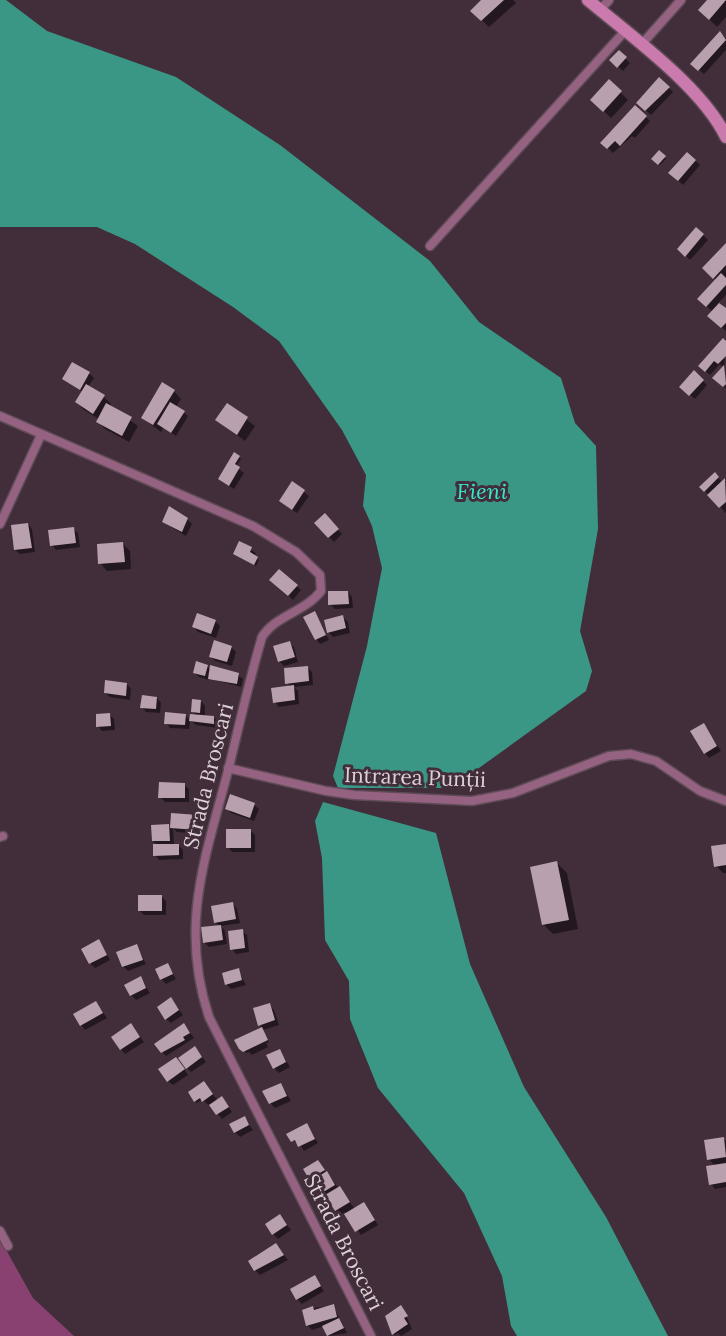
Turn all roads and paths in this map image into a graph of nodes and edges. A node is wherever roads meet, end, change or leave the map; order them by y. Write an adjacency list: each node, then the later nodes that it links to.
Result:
1 (588, 0): 4 (main road)
2 (609, 0): 4 (street)
3 (681, 0): 6 (street)
4 (600, 10): 5 (main road)
5 (625, 32): 6 (main road); 8 (street)
6 (640, 45): 7 (main road)
7 (726, 137)
8 (430, 246)
9 (0, 416): 10 (street, Strada Broscari)
10 (41, 435): 11 (street); 12 (street, Strada Broscari)
11 (0, 524)
12 (228, 768): 13 (street, Intrarea Punții); 16 (street, Strada Broscari)
13 (726, 801)
14 (0, 1231): 15 (street)
15 (8, 1246)
16 (371, 1336)

